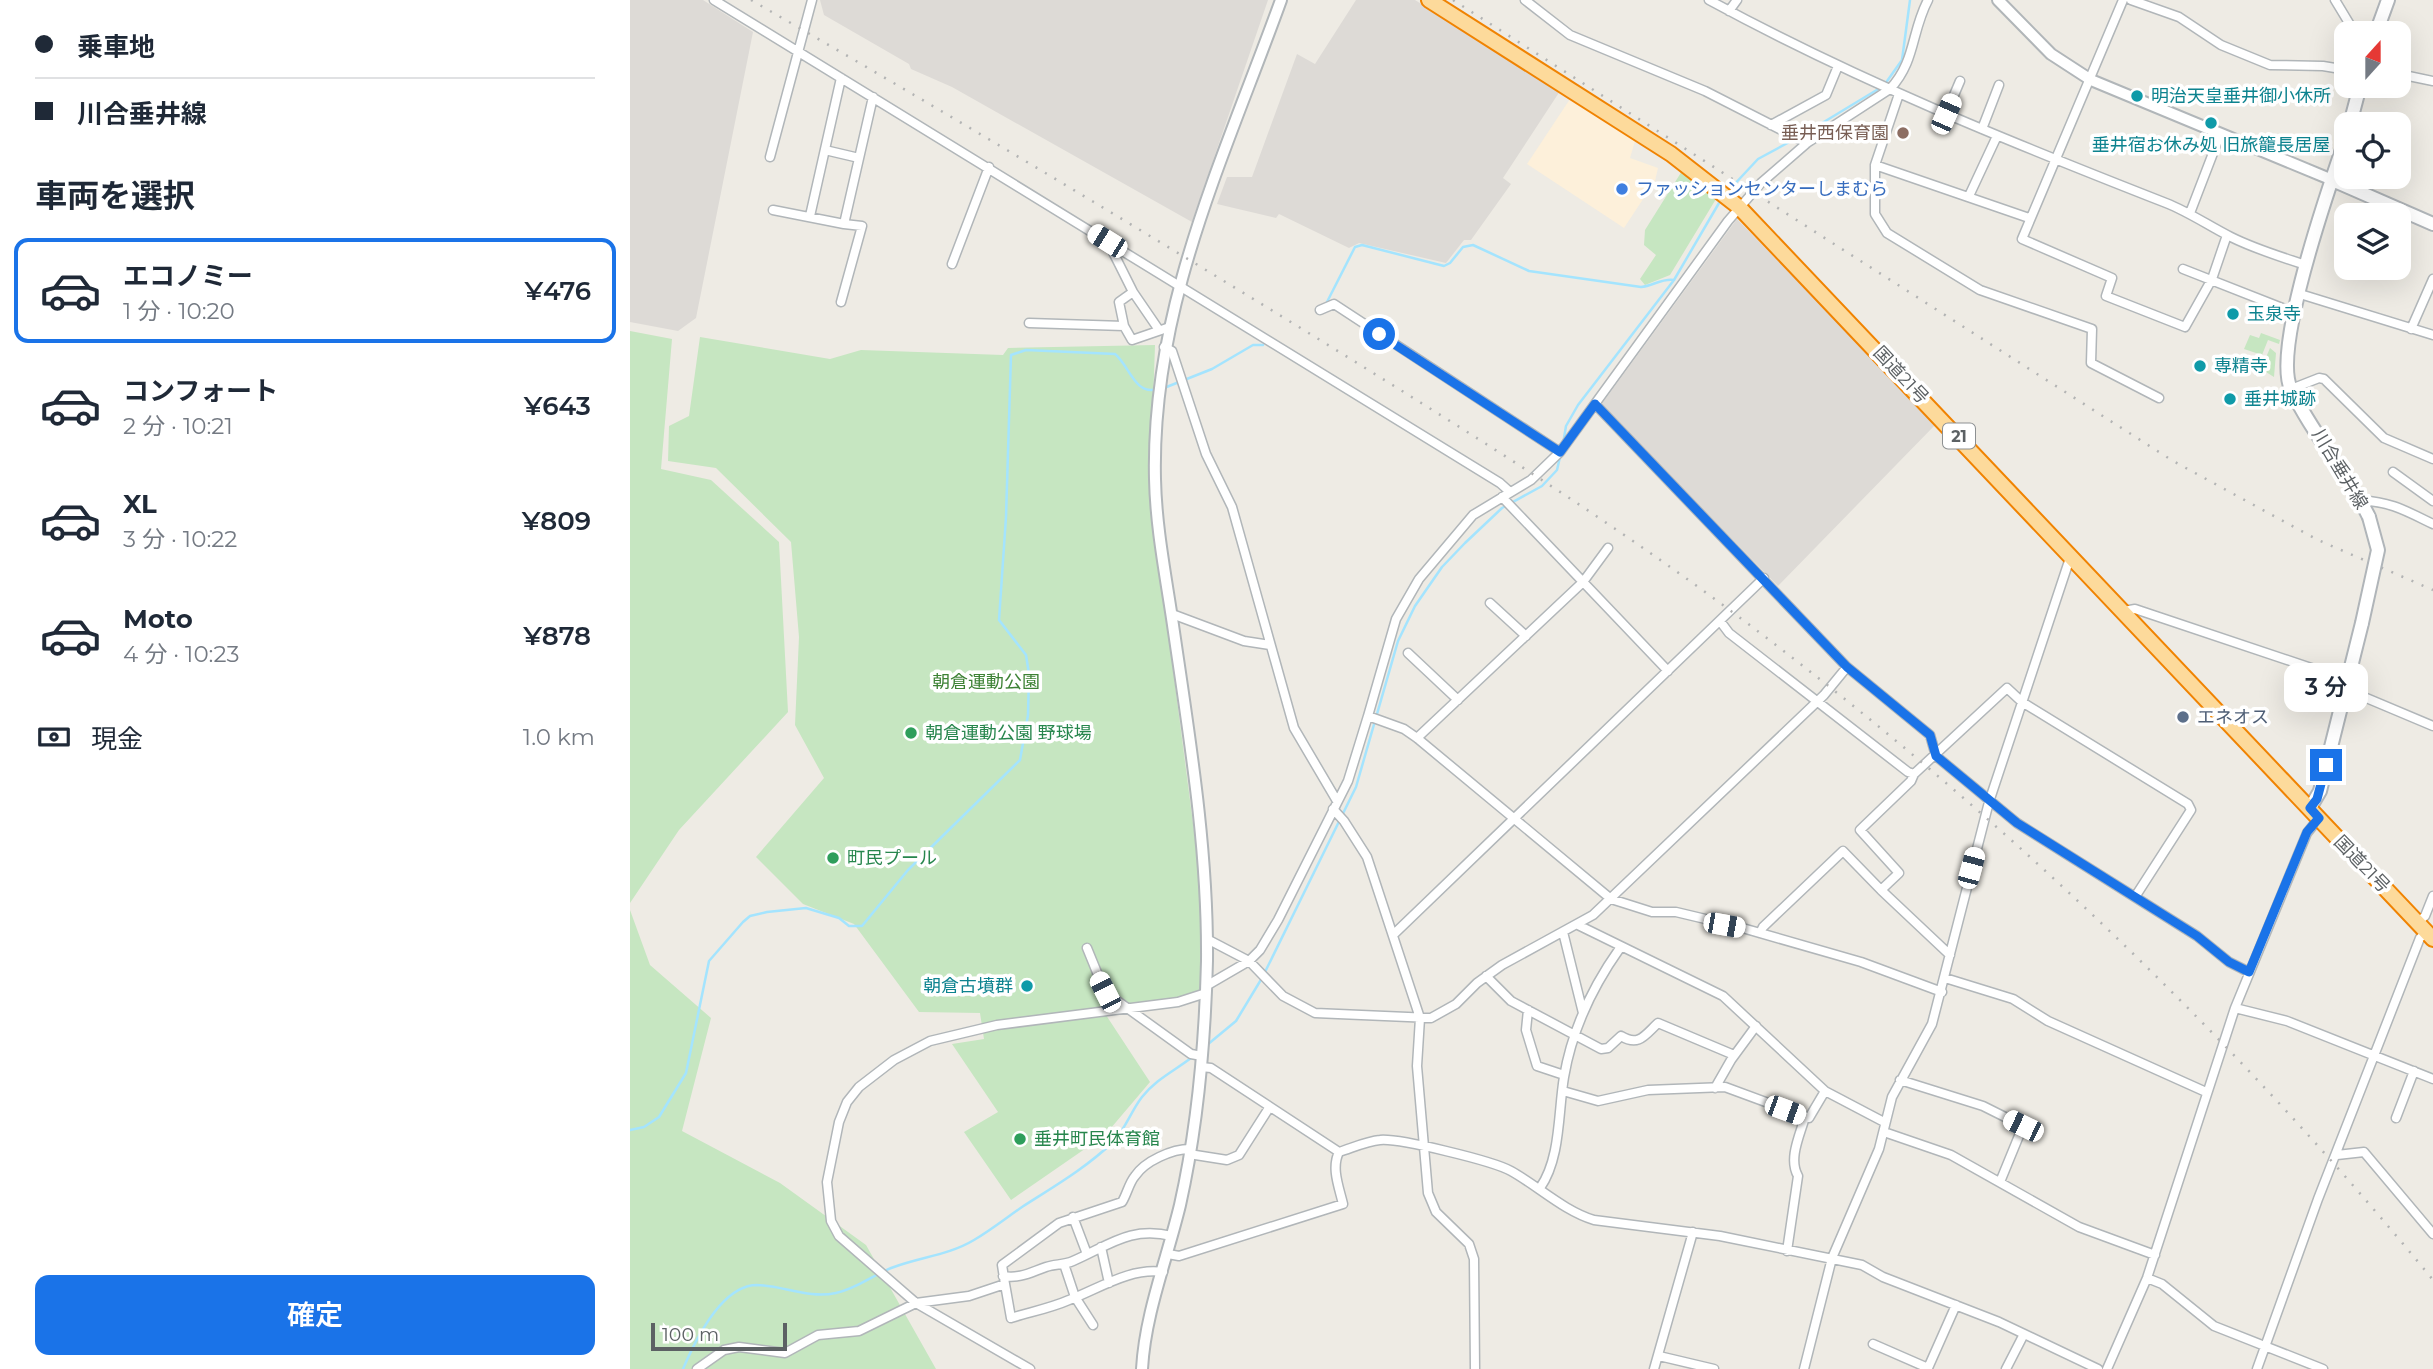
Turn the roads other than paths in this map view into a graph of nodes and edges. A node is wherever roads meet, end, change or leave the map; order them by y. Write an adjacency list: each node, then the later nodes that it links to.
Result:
1 (713, 0): 17 (street)
2 (812, 0): 17 (street)
3 (1281, 0): 58 (street)
4 (1429, 0): 44 (highway, 国道21号 / 21)
5 (1525, 0): 30 (street)
6 (1709, 0): 14 (street)
7 (1737, 0): 14 (street)
8 (1928, 0): 26 (street)
9 (1998, 0): 22 (street)
10 (2123, 0): 22 (street)
11 (2132, 0): 19 (street)
12 (2335, 0): 15 (street)
13 (2388, 0): 16 (main road)
14 (1730, 11): 18 (street)
15 (2348, 21)
16 (2380, 21)
17 (797, 51): 21 (street); 36 (street)
18 (1838, 66): 26 (street); 30 (street)
19 (2334, 68)
20 (2412, 77): 24 (street)
21 (841, 78): 28 (street); 35 (street)
22 (2091, 80): 32 (street); 38 (street)
23 (1960, 81): 29 (street)
24 (2433, 81)
25 (2000, 85): 31 (street)
26 (1883, 86): 27 (street); 34 (street)
27 (1899, 93): 29 (street); 39 (street)
28 (873, 97): 37 (street); 40 (street)
29 (1946, 114): 31 (street)
30 (1771, 125): 34 (street)
31 (1982, 129): 33 (street)
32 (2220, 135): 42 (street); 46 (street)
33 (1997, 136): 38 (street); 43 (street)
34 (1807, 143): 44 (street)
35 (825, 150): 37 (street); 47 (street)
36 (770, 157)
37 (859, 158): 49 (street)
38 (2054, 160): 46 (street); 48 (street)
39 (1875, 164): 43 (street); 71 (street)
40 (989, 167): 52 (street); 53 (street)
41 (2334, 169): 42 (main road, 川合垂井線)
42 (2330, 179): 50 (main road); 54 (main road, 川合垂井線)
43 (1969, 195): 48 (street)
44 (1739, 207): 72 (street); 81 (highway, 国道21号 / 21)
45 (773, 211): 47 (street)
46 (2190, 213): 51 (street)
47 (810, 216): 49 (street)
48 (2029, 218): 56 (street)
49 (844, 224): 61 (street)
50 (2433, 224)
51 (2227, 235): 54 (street); 56 (street)
52 (1113, 246): 58 (street); 59 (street)
53 (952, 264)
54 (2306, 265): 60 (main road, 川合垂井線)
55 (2183, 269): 56 (street)
56 (2212, 279): 63 (street)
57 (2433, 279): 67 (street)
58 (1178, 285): 66 (street); 76 (street)
59 (1133, 292): 65 (street); 66 (street)
60 (2300, 294): 63 (main road, 川合垂井線); 67 (street)
61 (841, 302)
62 (1320, 310): 73 (street)
63 (2295, 313): 70 (main road, 川合垂井線)
64 (1029, 323): 65 (street)
65 (1124, 326): 66 (street)
66 (1163, 329): 69 (street)
67 (2411, 329): 68 (street)
68 (2433, 335)
69 (1164, 347): 86 (street); 89 (street)
70 (2291, 389): 74 (street); 77 (main road, 川合垂井線)
71 (2159, 398)
72 (1595, 404): 73 (street); 82 (street)
73 (1560, 452): 76 (street)
74 (2433, 459)
75 (2393, 472): 78 (street)
76 (1506, 494): 83 (street); 97 (street)
77 (2361, 501): 79 (street); 93 (main road, 川合垂井線, bridge)
78 (2433, 501)
79 (2433, 524)
80 (1608, 548): 83 (street)
81 (2071, 555): 85 (highway, 国道21号 / 21); 96 (street)
82 (1764, 578): 87 (street); 91 (street)
83 (1583, 582): 88 (street); 92 (street)
84 (1490, 603): 88 (street)
85 (2124, 611): 93 (street); 104 (highway, 国道21号 / 21)
86 (1172, 614): 89 (street); 115 (street)
87 (1720, 621): 92 (street); 95 (street)
88 (1525, 636): 94 (street)
89 (1270, 645): 103 (street)
90 (1408, 653): 94 (street)
91 (1847, 667): 95 (street); 100 (street)
92 (1668, 671): 105 (street)
93 (2346, 685): 98 (street); 104 (main road, 川合垂井線)
94 (1458, 701): 99 (street)
95 (1816, 702): 101 (street); 109 (street)
96 (2022, 702): 100 (street); 102 (street); 108 (street)
97 (1370, 717): 99 (street); 103 (street)
98 (2433, 726)
99 (1417, 738): 105 (street)
100 (1936, 756): 101 (street); 102 (street)
101 (1913, 774): 106 (street)
102 (1989, 802): 108 (street); 118 (street)
103 (1336, 807): 114 (street); 119 (street)
104 (2314, 813): 111 (highway, 国道21号 / 21); 120 (street)
105 (1515, 820): 109 (street); 114 (street)
106 (1881, 890): 113 (street); 118 (street)
107 (2433, 896): 111 (street)
108 (2135, 897): 120 (street)
109 (1611, 899): 110 (street); 113 (street)
110 (1578, 925): 112 (street); 117 (street)
111 (2426, 931): 133 (street)
112 (1563, 932): 121 (street); 128 (street)
113 (1760, 933): 124 (street)
114 (1394, 934): 129 (street)
115 (1207, 939): 119 (street); 123 (street)
116 (1087, 948): 125 (street)
117 (1620, 948): 128 (street); 130 (street)
118 (1950, 955): 122 (street)
119 (1250, 961): 123 (street); 129 (street)
120 (2249, 972): 126 (street)
121 (1486, 976): 127 (street); 129 (street)
122 (1945, 978): 124 (street); 142 (street)
123 (1206, 990): 125 (street); 134 (street)
124 (1942, 992): 138 (street)
125 (1123, 1008): 134 (street); 170 (street)
126 (2235, 1008): 133 (street); 142 (street)
127 (1528, 1010): 131 (street); 136 (street)
128 (1583, 1013): 131 (street)
129 (1420, 1018): 148 (street)
130 (1756, 1026): 132 (street); 141 (street)
131 (1576, 1034): 132 (street); 136 (street)
132 (1734, 1055): 139 (street)
133 (2375, 1056): 135 (street); 151 (street)
134 (1201, 1062): 143 (street); 149 (street)
135 (2414, 1071): 137 (street); 145 (street)
136 (1564, 1075): 140 (street)
137 (2433, 1079)
138 (1900, 1080): 146 (street); 152 (street)
139 (1715, 1088): 140 (street); 144 (street)
140 (1563, 1091): 153 (street)
141 (1825, 1091): 144 (street); 146 (street)
142 (2206, 1091): 162 (street)
143 (1269, 1108): 149 (street); 150 (street)
144 (1805, 1117): 159 (street)
145 (2396, 1118)
146 (1884, 1122): 147 (street)
147 (1884, 1132): 152 (street); 163 (street)
148 (1426, 1148): 150 (street); 153 (street); 180 (street)
149 (1190, 1151): 154 (street); 157 (street)
150 (1339, 1152): 161 (street)
151 (2337, 1155): 156 (street); 175 (street)
152 (2000, 1182): 162 (street)
153 (1540, 1188): 155 (street)
154 (1073, 1217): 160 (street); 167 (street)
155 (1693, 1232): 159 (street); 176 (street)
156 (2433, 1234)
157 (1172, 1236): 158 (street); 161 (street)
158 (1101, 1247): 160 (street); 168 (street)
159 (1787, 1251): 163 (street)
160 (1087, 1254): 164 (street)
161 (1168, 1254): 165 (street)
162 (2155, 1255): 166 (street)
163 (1832, 1258): 171 (street); 183 (street)
164 (1064, 1264): 167 (street); 169 (street)
165 (1163, 1272): 168 (street); 179 (street)
166 (2147, 1278): 175 (street); 186 (street)
167 (1004, 1280): 169 (street); 170 (street)
168 (1109, 1283): 169 (street)
169 (1075, 1297): 172 (street)
170 (916, 1303): 177 (street); 178 (street)
171 (1956, 1305): 173 (street); 174 (street)
172 (1093, 1325)
173 (2024, 1334): 184 (street); 185 (street)
174 (1872, 1344)
175 (2265, 1347): 187 (street); 188 (street)
176 (1659, 1356): 181 (street); 182 (street)
177 (697, 1369)
178 (1030, 1369)
179 (1142, 1369)
180 (1475, 1369)
181 (1654, 1369)
182 (1714, 1369)
183 (1804, 1369)
184 (2006, 1369)
185 (2098, 1369)
186 (2107, 1369)
187 (2257, 1369)
188 (2323, 1369)

